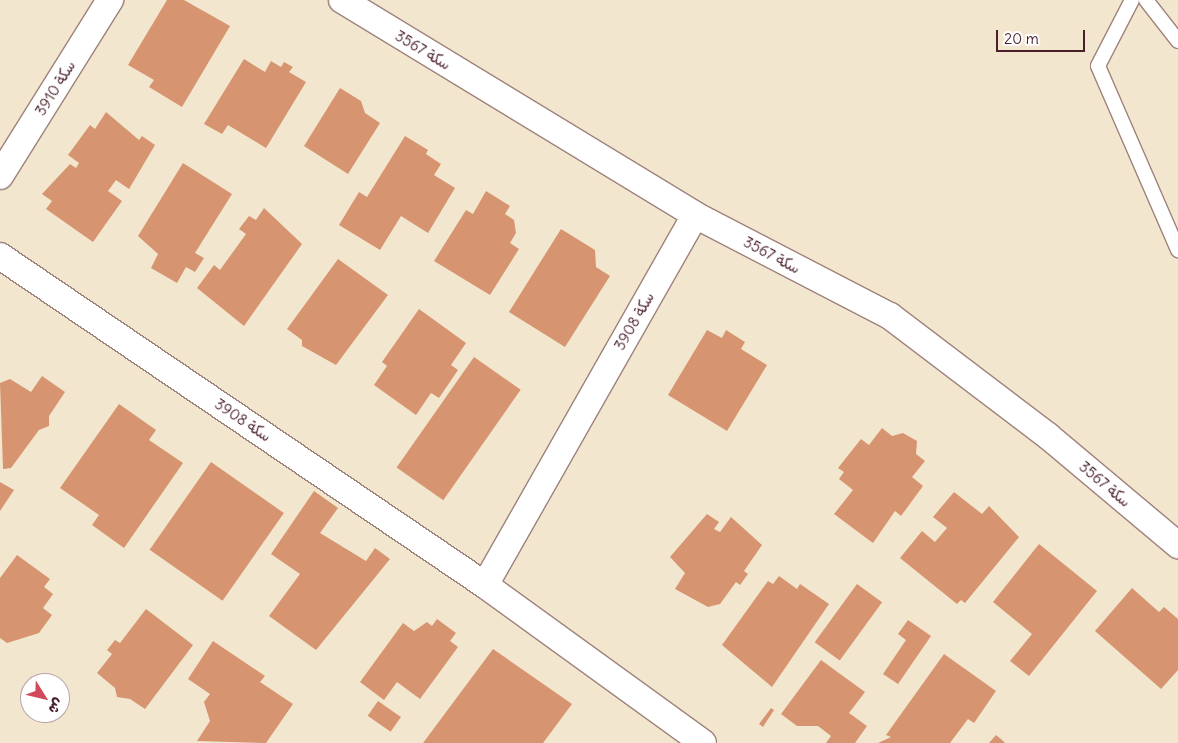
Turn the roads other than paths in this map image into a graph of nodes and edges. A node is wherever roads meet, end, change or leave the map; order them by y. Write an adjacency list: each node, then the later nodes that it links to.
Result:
1 (110, 0): 6 (street, سكة 3910)
2 (342, 0): 7 (street, سكة 3567)
3 (1132, 0): 8 (lane)
4 (1146, 0): 5 (lane)
5 (1178, 41)
6 (0, 176)
7 (695, 214): 10 (street, سكة 3567); 11 (street, سكة 3908)
8 (1177, 243)
9 (0, 256): 11 (street, سكة 3908)
10 (1178, 545)
11 (485, 585): 12 (street, سكة 3908)
12 (703, 743)

